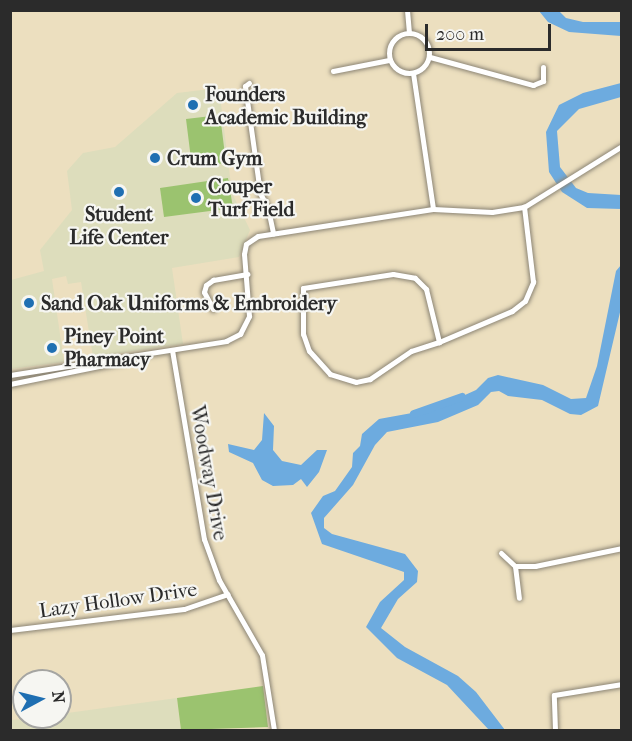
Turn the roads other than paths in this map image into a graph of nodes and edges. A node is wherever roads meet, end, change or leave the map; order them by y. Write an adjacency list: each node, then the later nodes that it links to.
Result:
1 (407, 10): 2 (street)
2 (409, 32): 3 (street); 4 (street)
3 (430, 57): 5 (street); 7 (street)
4 (390, 60): 6 (street); 7 (street)
5 (543, 67)
6 (333, 71)
7 (413, 73): 11 (street)
8 (249, 83): 12 (street)
9 (621, 146): 10 (street)
10 (524, 207): 11 (street); 15 (street)
11 (433, 209): 12 (street)
12 (273, 233): 13 (street)
13 (247, 274): 14 (street); 16 (street)
14 (213, 309)
15 (439, 342): 15 (street)
16 (172, 350): 17 (street); 23 (street, Woodway Drive)
17 (131, 358): 18 (street); 19 (street)
18 (10, 375)
19 (10, 384)
20 (621, 548): 22 (street)
21 (501, 554): 22 (street)
22 (515, 566): 24 (street)
23 (228, 594): 25 (street, Lazy Hollow Drive); 28 (street, Woodway Drive)
24 (519, 598)
25 (10, 630)
26 (621, 684): 27 (street)
27 (555, 729)
28 (274, 730)

